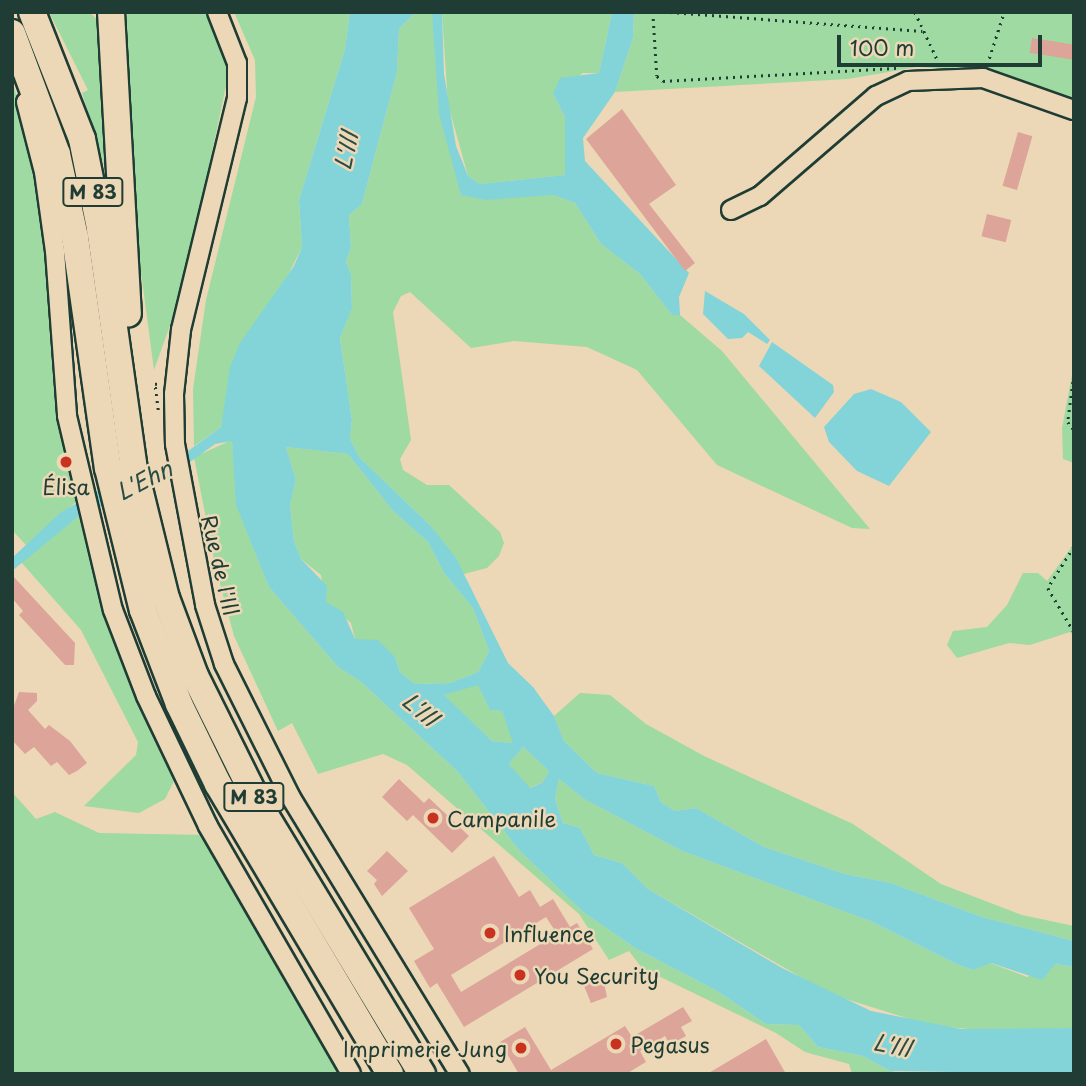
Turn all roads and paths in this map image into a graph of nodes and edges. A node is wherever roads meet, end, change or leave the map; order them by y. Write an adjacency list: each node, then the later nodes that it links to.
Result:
1 (32, 12): 19 (highway, M 83)
2 (111, 12): 19 (highway)
3 (217, 12): 30 (street, Rue de l'Ill)
4 (653, 12): 12 (path)
5 (670, 12): 8 (path)
6 (915, 12): 8 (path)
7 (1004, 12): 15 (path)
8 (922, 31): 10 (path)
9 (12, 33): 13 (highway, M 83)
10 (936, 61): 11 (path); 14 (path)
11 (927, 66)
12 (913, 67)
13 (28, 68): 21 (highway, M 83); 27 (street)
14 (956, 76): 15 (street); 17 (street)
15 (983, 78): 16 (street)
16 (1074, 110)
17 (731, 210)
18 (1074, 375): 20 (path)
19 (121, 381): 21 (highway, M 83)
20 (1074, 430)
21 (120, 466): 22 (highway, M 83)
22 (130, 514): 25 (highway, M 83); 26 (highway, M 83)
23 (1074, 547): 24 (path)
24 (1074, 632)
25 (314, 950): 28 (highway); 29 (highway, M 83)
26 (422, 1069)
27 (351, 1074)
28 (370, 1074)
29 (390, 1074)
30 (460, 1074)

